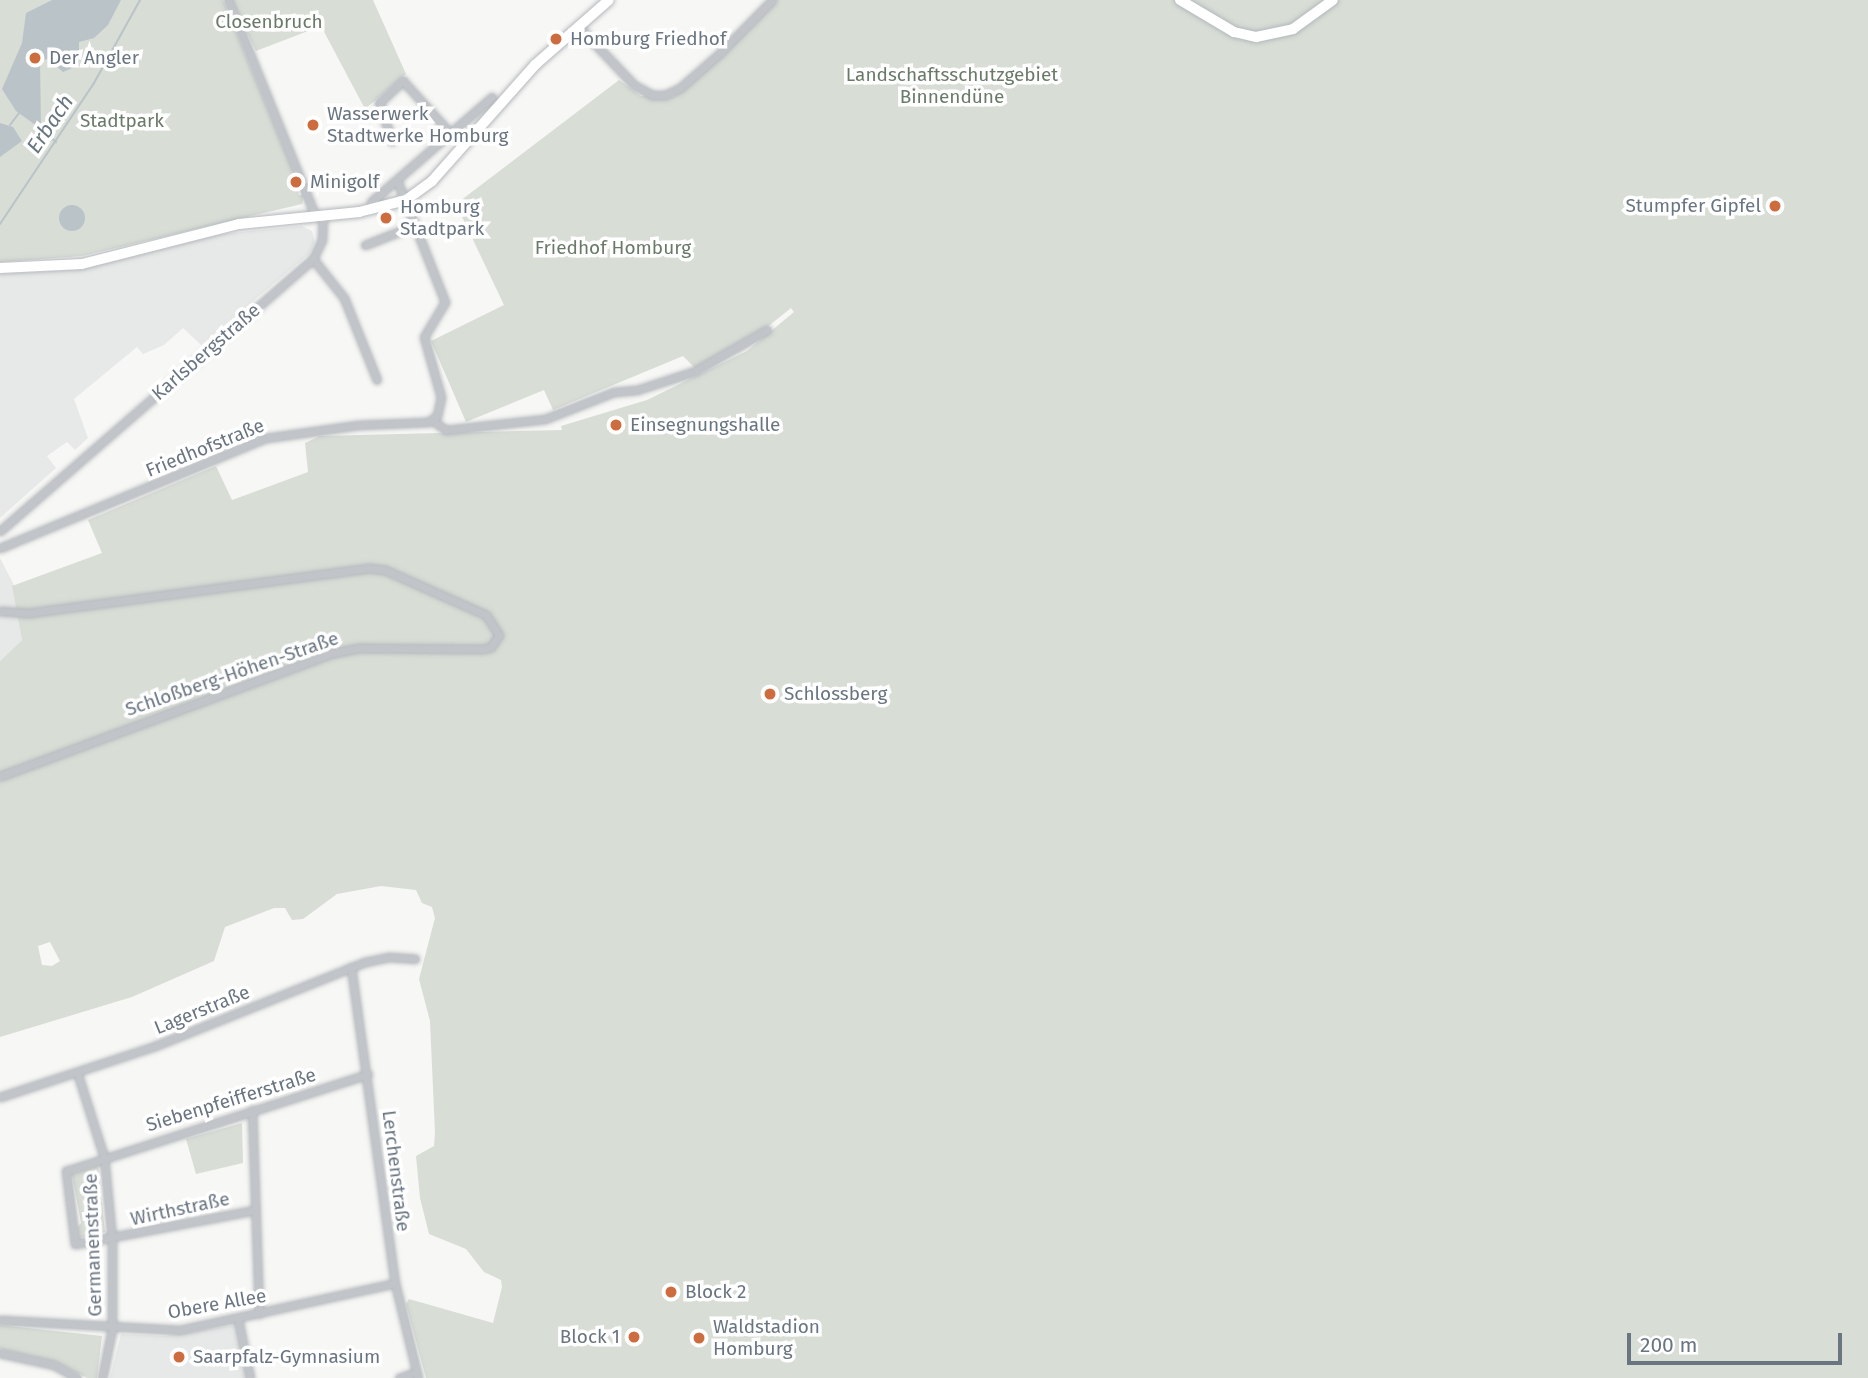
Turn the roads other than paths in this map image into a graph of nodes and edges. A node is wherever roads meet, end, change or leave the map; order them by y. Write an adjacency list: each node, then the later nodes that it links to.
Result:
1 (229, 0): 15 (street)
2 (609, 0): 6 (main road)
3 (772, 0): 6 (street)
4 (1180, 0): 5 (main road)
5 (1333, 0)
6 (578, 26): 9 (main road)
7 (492, 97): 8 (street)
8 (472, 115): 9 (street); 10 (street)
9 (481, 123): 13 (main road)
10 (451, 134): 11 (street); 12 (street)
11 (392, 141)
12 (397, 180): 13 (street); 14 (street)
13 (406, 200): 15 (main road); 16 (street)
14 (371, 202)
15 (319, 215): 18 (street); 19 (main road)
16 (415, 225): 17 (street); 22 (street)
17 (365, 245)
18 (313, 259): 21 (street); 23 (street, Karlsbergstraße)
19 (0, 268)
20 (767, 330): 22 (street, Friedhofstraße)
21 (377, 380)
22 (432, 420): 24 (street, Friedhofstraße)
23 (0, 531)
24 (0, 548)
25 (0, 611): 26 (street, Schloßberg-Höhen-Straße)
26 (0, 776)
27 (415, 959): 28 (street, Lagerstraße)
28 (351, 967): 29 (street, Lagerstraße); 30 (street, Lerchenstraße)
29 (77, 1072): 31 (street, Lagerstraße); 33 (street, Germanenstraße)
30 (368, 1074): 32 (street, Siebenpfeifferstraße); 36 (street, Lerchenstraße)
31 (0, 1097)
32 (251, 1110): 33 (street, Siebenpfeifferstraße); 34 (street)
33 (104, 1157): 35 (street, Germanenstraße); 35 (street, Siebenpfeifferstraße)
34 (254, 1209): 35 (street, Wirthstraße); 37 (street)
35 (112, 1240): 40 (street, Germanenstraße)
36 (395, 1283): 37 (street, Obere Allee); 42 (street, Lerchenstraße)
37 (259, 1314): 38 (street, Obere Allee)
38 (238, 1319): 40 (street, Obere Allee); 45 (street)
39 (0, 1320): 40 (street, Obere Allee)
40 (112, 1329): 44 (street, Germanenstraße)
41 (0, 1353): 43 (street)
42 (417, 1375): 46 (street)
43 (77, 1378)
44 (102, 1378)
45 (250, 1378)
46 (398, 1378)

